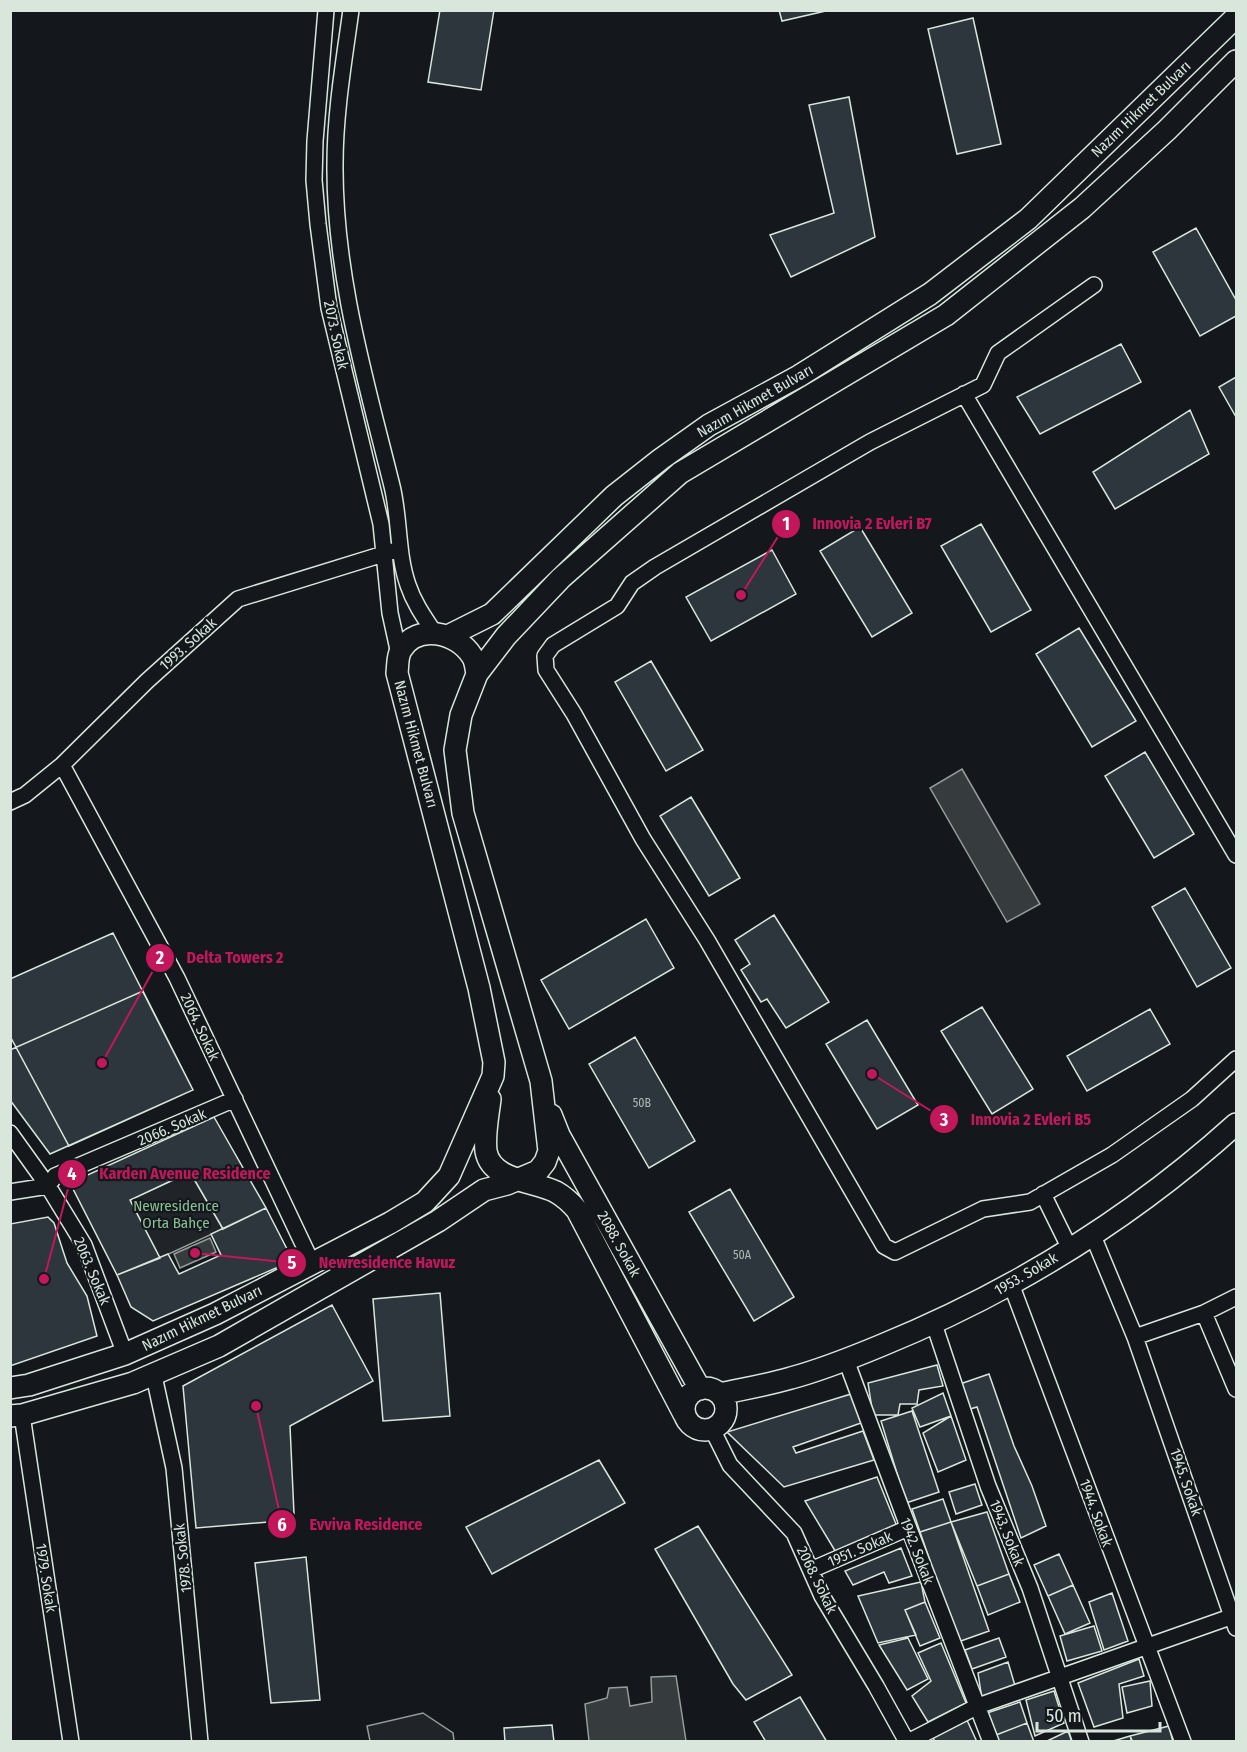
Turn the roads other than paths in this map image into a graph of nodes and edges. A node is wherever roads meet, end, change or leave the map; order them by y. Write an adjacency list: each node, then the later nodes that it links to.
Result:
1 (326, 10): 8 (street, 2073. Sokak)
2 (351, 10): 7 (street, 2073. Sokak)
3 (1236, 17): 9 (main road, Nazım Hikmet Bulvarı)
4 (1236, 61): 11 (main road, Nazım Hikmet Bulvarı)
5 (1094, 285): 6 (street)
6 (964, 394): 14 (street); 24 (street)
7 (401, 549): 8 (street, 1993. Sokak); 9 (street, 2073. Sokak)
8 (385, 554): 10 (street, 2073. Sokak); 12 (street, 1993. Sokak)
9 (441, 634): 10 (main road, Nazım Hikmet Bulvarı); 11 (main road)
10 (399, 654): 16 (main road, Nazım Hikmet Bulvarı)
11 (477, 674): 17 (main road, Nazım Hikmet Bulvarı)
12 (62, 765): 13 (street, 1993. Sokak); 18 (street, 2064. Sokak)
13 (10, 802)
14 (1236, 855)
15 (1236, 1059): 24 (street)
16 (493, 1076): 21 (main road); 27 (main road, Nazım Hikmet Bulvarı)
17 (544, 1096): 21 (main road, Nazım Hikmet Bulvarı); 38 (main road, 2088. Sokak)
18 (235, 1099): 22 (street, 2066. Sokak); 27 (street, 2064. Sokak)
19 (1236, 1124): 25 (main road, 1953. Sokak)
20 (10, 1133): 22 (street, 2063. Sokak)
21 (518, 1179): 35 (main road, Nazım Hikmet Bulvarı); 39 (main road)
22 (48, 1186): 23 (street, 2066. Sokak); 33 (street, 2063. Sokak)
23 (10, 1192)
24 (1043, 1194): 26 (street)
25 (1093, 1236): 26 (main road, 1953. Sokak); 32 (street, 1945. Sokak)
26 (1071, 1249): 28 (main road, 1953. Sokak)
27 (312, 1263): 33 (main road, Nazım Hikmet Bulvarı)
28 (1011, 1284): 31 (main road, 1953. Sokak); 44 (street, 1944. Sokak)
29 (1236, 1297): 30 (street)
30 (1203, 1313): 32 (street); 37 (street)
31 (934, 1324): 34 (main road, 1953. Sokak); 45 (street, 1943. Sokak)
32 (1136, 1337): 43 (street, 1945. Sokak)
33 (125, 1354): 36 (main road, Nazım Hikmet Bulvarı)
34 (846, 1360): 38 (main road, 1953. Sokak); 41 (street, 1942. Sokak)
35 (154, 1376): 40 (main road, Nazım Hikmet Bulvarı); 48 (street, 1978. Sokak)
36 (20, 1386): 40 (main road)
37 (1236, 1389)
38 (714, 1407): 39 (main road); 39 (main road); 42 (street, 2068. Sokak)
39 (684, 1414)
40 (16, 1416): 47 (street, 1979. Sokak)
41 (908, 1528): 42 (street, 1951. Sokak); 46 (street, 1942. Sokak)
42 (811, 1570): 49 (street, 2068. Sokak)
43 (1235, 1620): 44 (street)
44 (1146, 1647): 45 (street); 52 (street, 1944. Sokak)
45 (1059, 1678): 46 (street); 51 (street, 1943. Sokak)
46 (978, 1706): 49 (street); 50 (street, 1942. Sokak)
47 (71, 1742)
48 (201, 1742)
49 (907, 1742)
50 (991, 1742)
51 (1081, 1742)
52 (1183, 1742)

